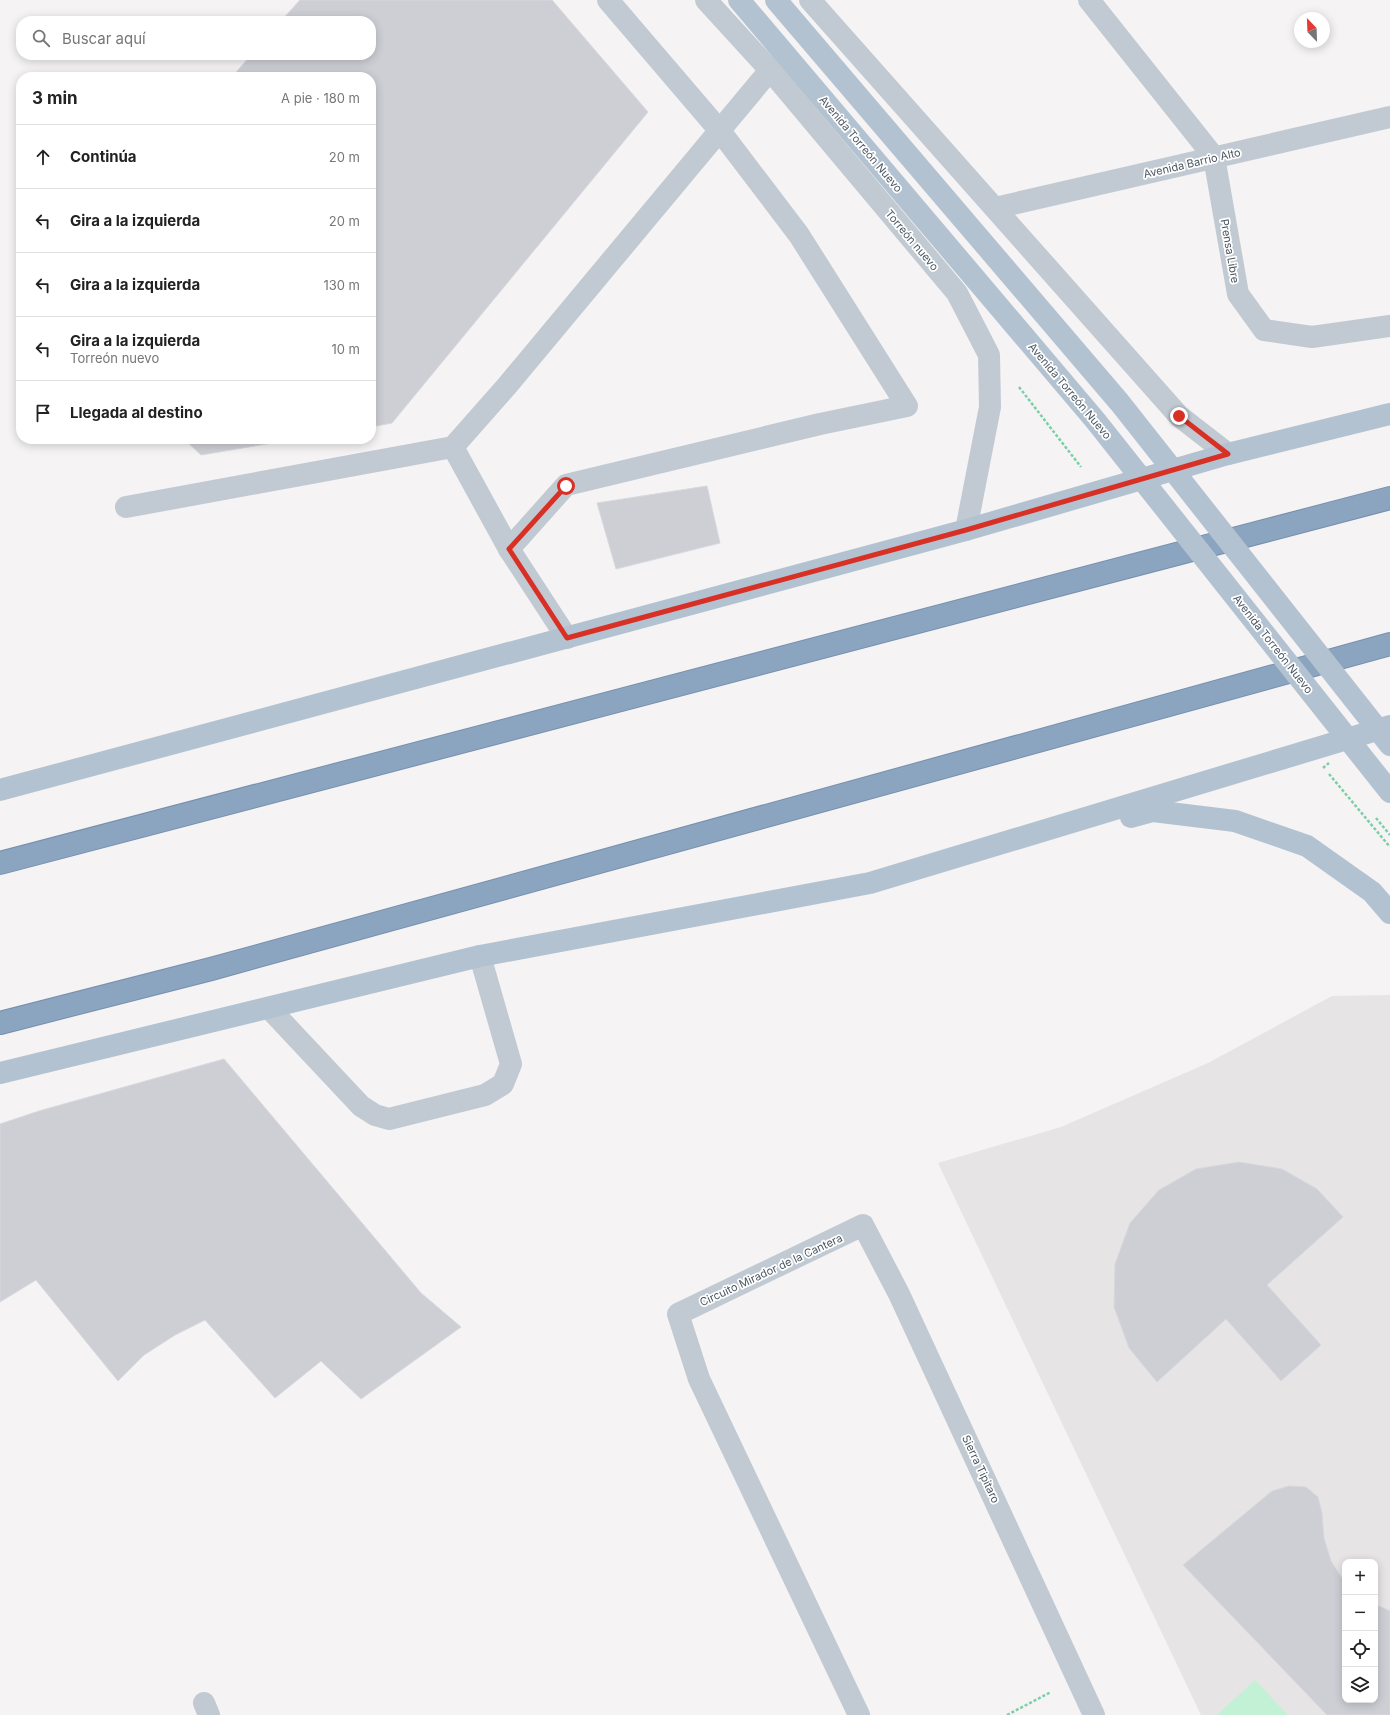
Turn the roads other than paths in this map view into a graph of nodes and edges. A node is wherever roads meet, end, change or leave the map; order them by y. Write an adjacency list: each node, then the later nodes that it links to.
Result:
1 (608, 0): 9 (street)
2 (706, 0): 7 (street, Torreón nuevo)
3 (739, 0): 25 (main road, Avenida Torreón Nuevo, bridge)
4 (776, 0): 23 (main road, bridge)
5 (810, 0): 11 (street)
6 (1089, 0): 10 (street)
7 (770, 70): 9 (street); 18 (street, Torreón nuevo)
8 (1390, 118): 10 (street, Avenida Barrio Alto)
9 (720, 131): 14 (street); 19 (street)
10 (1214, 157): 11 (street, Avenida Barrio Alto); 12 (street, Prensa Libre)
11 (995, 208): 15 (street)
12 (1390, 326)
13 (1390, 414): 15 (main road)
14 (453, 447): 17 (street); 19 (street)
15 (1228, 454): 18 (main road)
16 (1390, 498): 26 (highway)
17 (126, 507)
18 (966, 530): 20 (main road)
19 (509, 549): 20 (street)
20 (567, 638): 24 (main road)
21 (1390, 644): 31 (highway)
22 (1390, 726): 27 (main road)
23 (1390, 745)
24 (0, 790)
25 (1390, 792)
26 (0, 863)
27 (870, 884): 28 (main road); 29 (main road)
28 (1390, 913)
29 (480, 956): 30 (main road); 30 (street)
30 (269, 1008): 32 (main road)
31 (0, 1023)
32 (0, 1073)
33 (863, 1226): 34 (street, Circuito Mirador de la Cantera); 35 (street, Sierra Tipitaro)
34 (859, 1715)
35 (1094, 1715)

